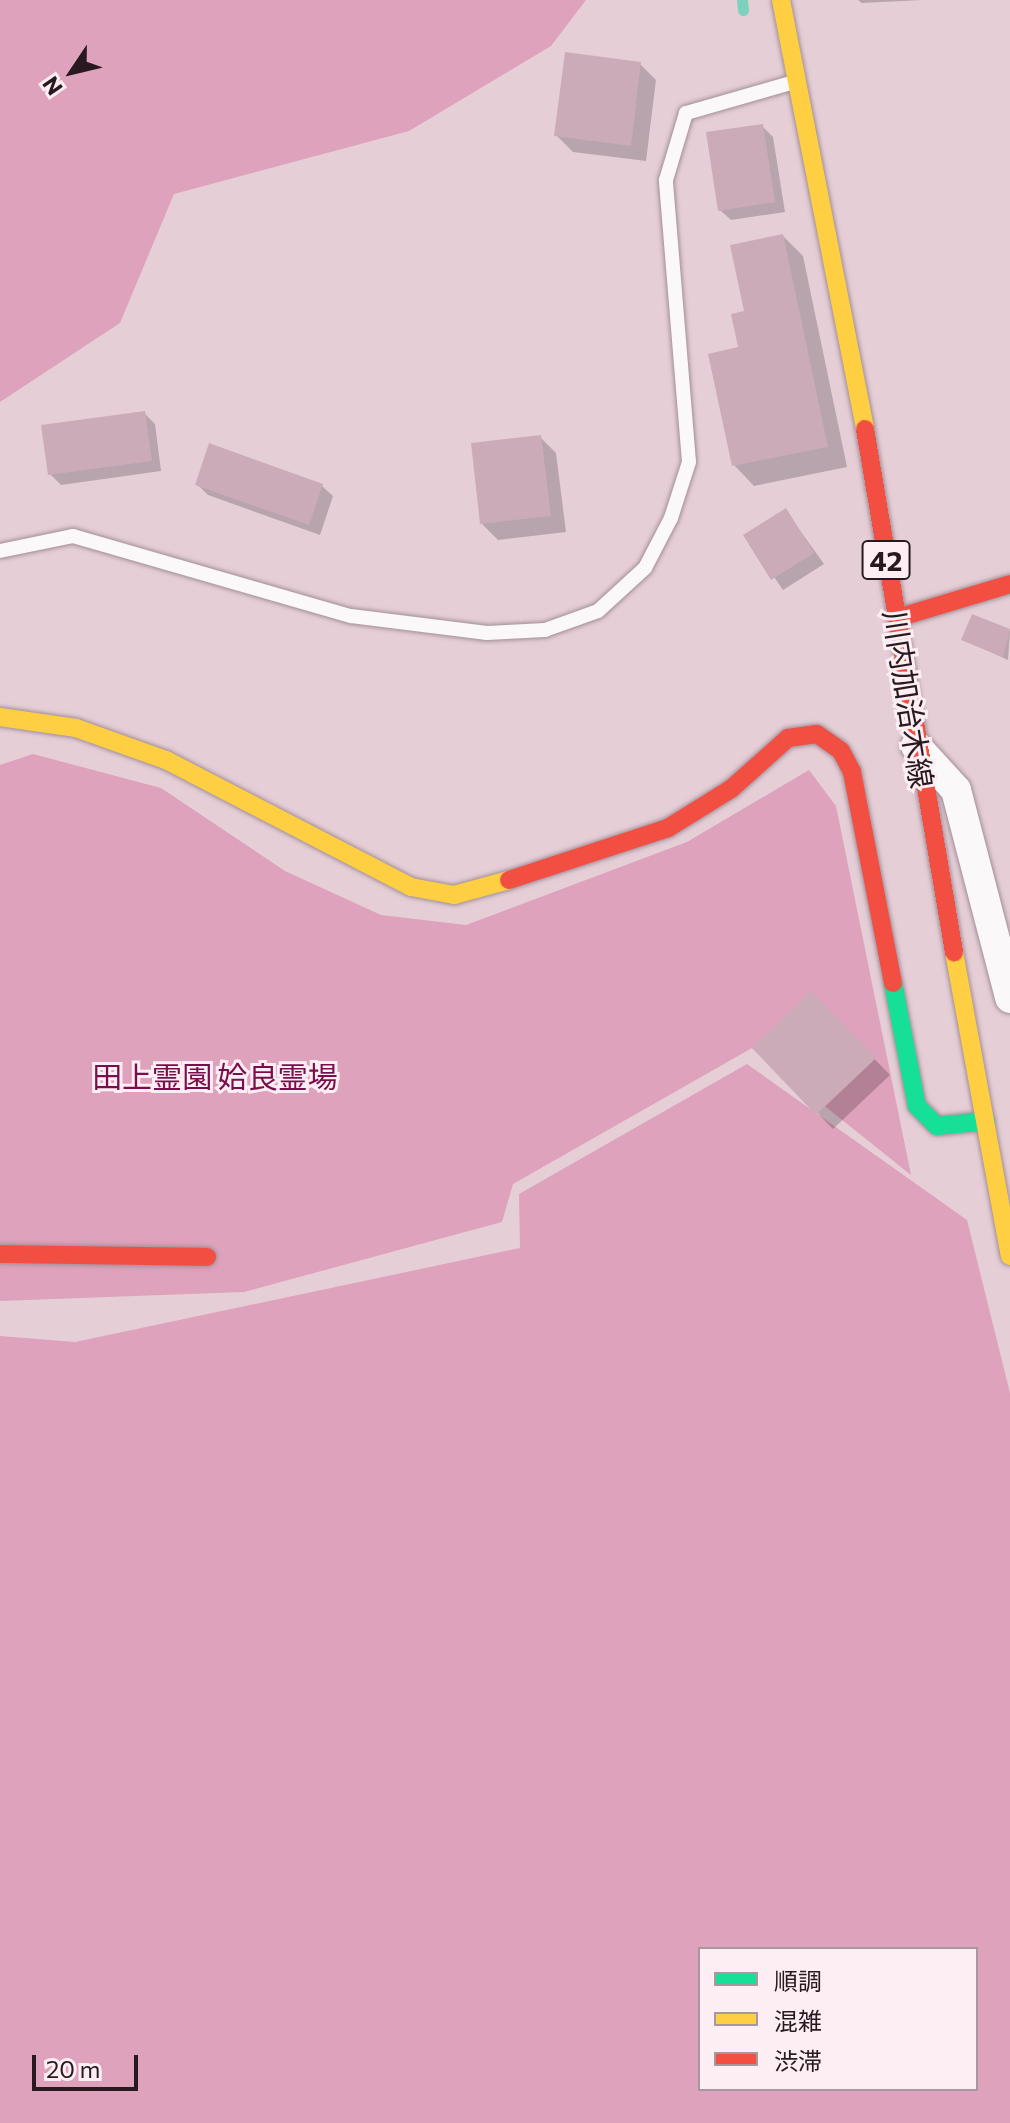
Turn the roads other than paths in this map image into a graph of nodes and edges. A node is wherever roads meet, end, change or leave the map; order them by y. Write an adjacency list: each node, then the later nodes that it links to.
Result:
1 (781, 0): 2 (street, 川内加治木線 / 42)
2 (795, 81): 3 (lane); 5 (street, 川内加治木線 / 42)
3 (0, 551)
4 (1010, 584): 5 (street)
5 (897, 618): 7 (street, 川内加治木線 / 42)
6 (0, 717): 9 (street)
7 (915, 744): 8 (street); 9 (street, 川内加治木線 / 42)
8 (1010, 998)
9 (986, 1121): 11 (street, 川内加治木線 / 42)
10 (0, 1254): 12 (street)
11 (1010, 1256)
12 (207, 1257)

